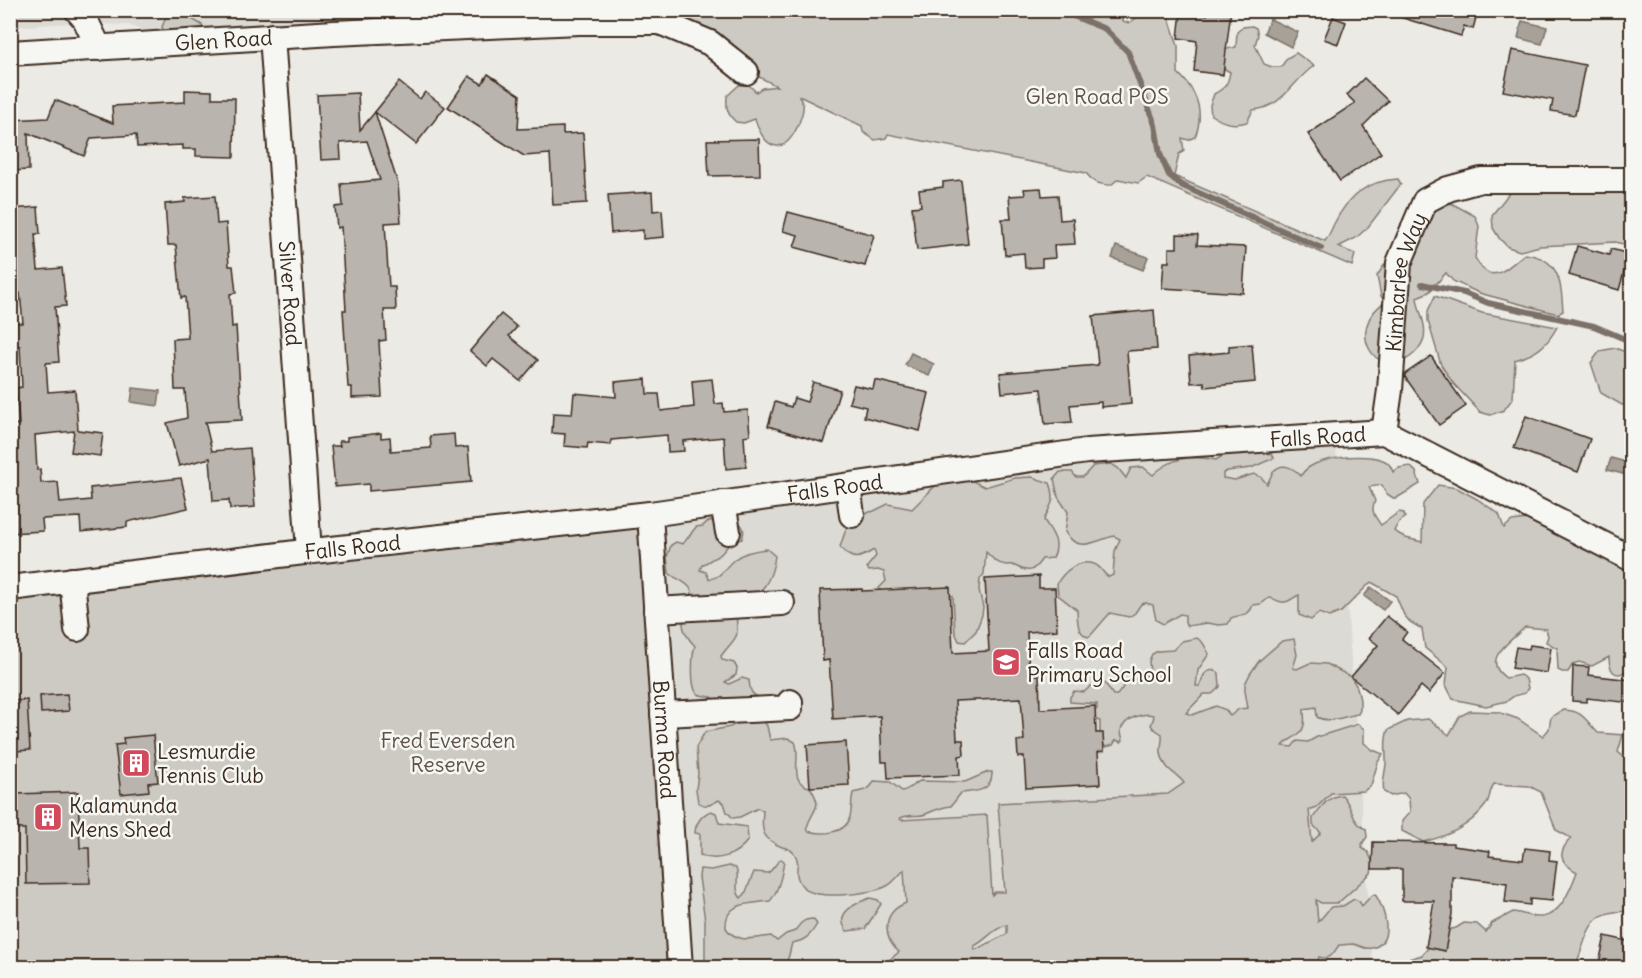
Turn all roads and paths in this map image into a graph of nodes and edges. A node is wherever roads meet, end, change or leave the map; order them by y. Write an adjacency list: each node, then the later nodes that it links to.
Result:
1 (77, 10): 3 (street)
2 (272, 36): 3 (street, Glen Road); 5 (street, Glen Road); 13 (street, Silver Road)
3 (99, 48): 4 (street, Glen Road)
4 (10, 53)
5 (746, 72)
6 (1632, 180): 7 (street, Kimbarlee Way)
7 (1384, 432): 8 (street, Falls Road); 14 (street, Falls Road)
8 (848, 486): 9 (street, Falls Road); 11 (street)
9 (723, 503): 10 (street, Falls Road); 12 (street)
10 (650, 514): 13 (street, Falls Road); 18 (street, Burma Road)
11 (852, 515)
12 (728, 532)
13 (309, 551): 15 (street, Falls Road)
14 (1632, 559)
15 (72, 580): 16 (street, Falls Road); 19 (street)
16 (10, 588)
17 (782, 603): 18 (street)
18 (656, 610): 21 (street, Burma Road)
19 (77, 629)
20 (790, 702): 21 (street)
21 (663, 714): 22 (street, Burma Road)
22 (680, 968)

